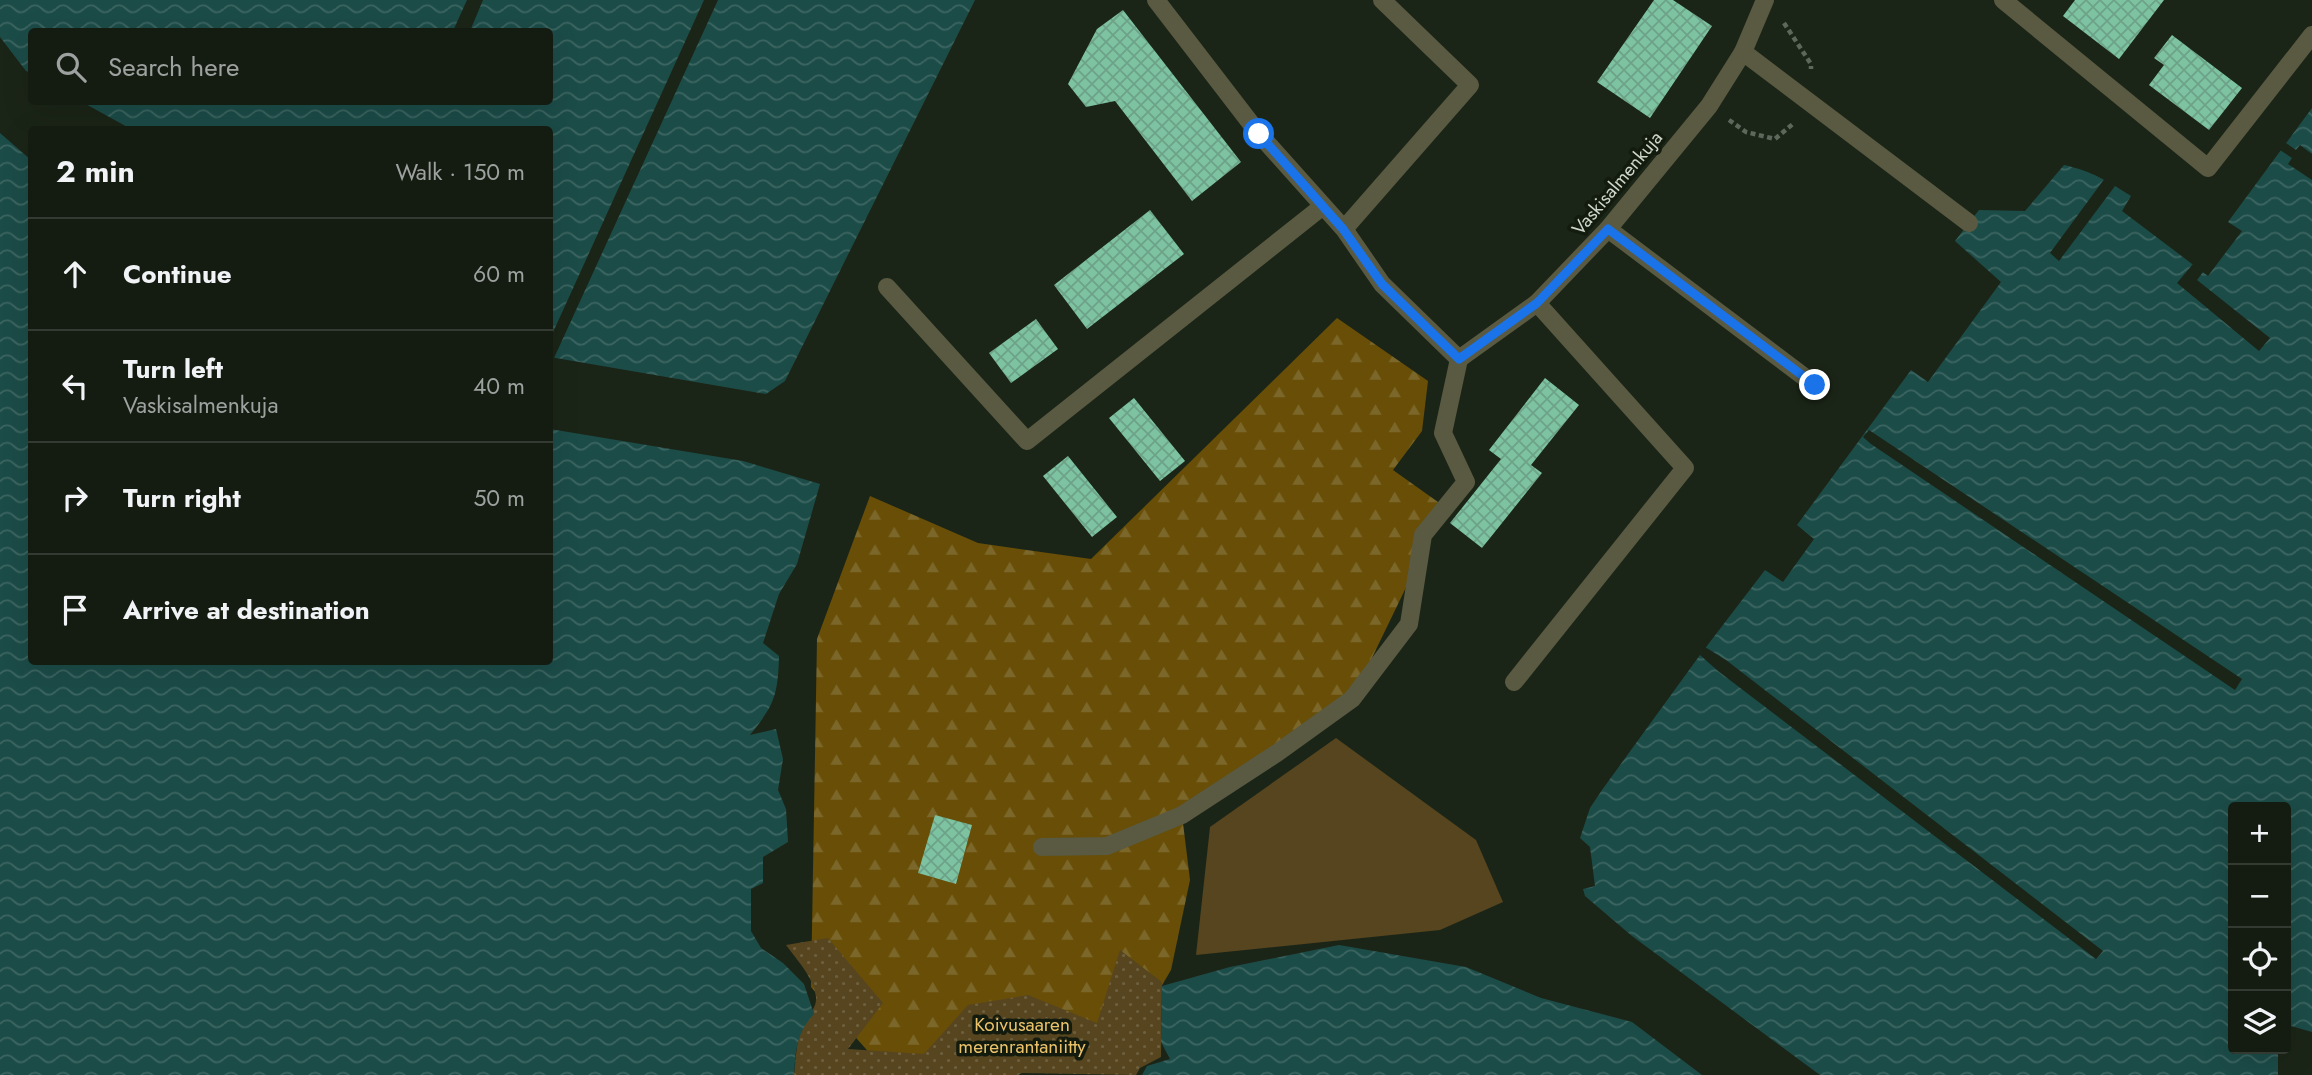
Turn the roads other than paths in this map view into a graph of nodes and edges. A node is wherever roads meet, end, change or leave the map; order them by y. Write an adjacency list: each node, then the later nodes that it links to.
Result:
1 (1156, 0): 7 (street)
2 (1382, 0): 9 (street)
3 (1765, 0): 6 (street, Vaskisalmenkuja)
4 (2003, 0): 5 (street)
5 (2312, 35)
6 (1743, 52): 8 (street); 10 (street, Vaskisalmenkuja)
7 (1323, 206): 9 (street); 11 (street)
8 (1969, 223)
9 (1343, 229): 13 (street)
10 (1608, 229): 12 (street, Vaskisalmenkuja); 14 (street)
11 (887, 287)
12 (1537, 303): 13 (street, Vaskisalmenkuja); 15 (street)
13 (1459, 359): 16 (street)
14 (1815, 385)
15 (1514, 682)
16 (1042, 847)

